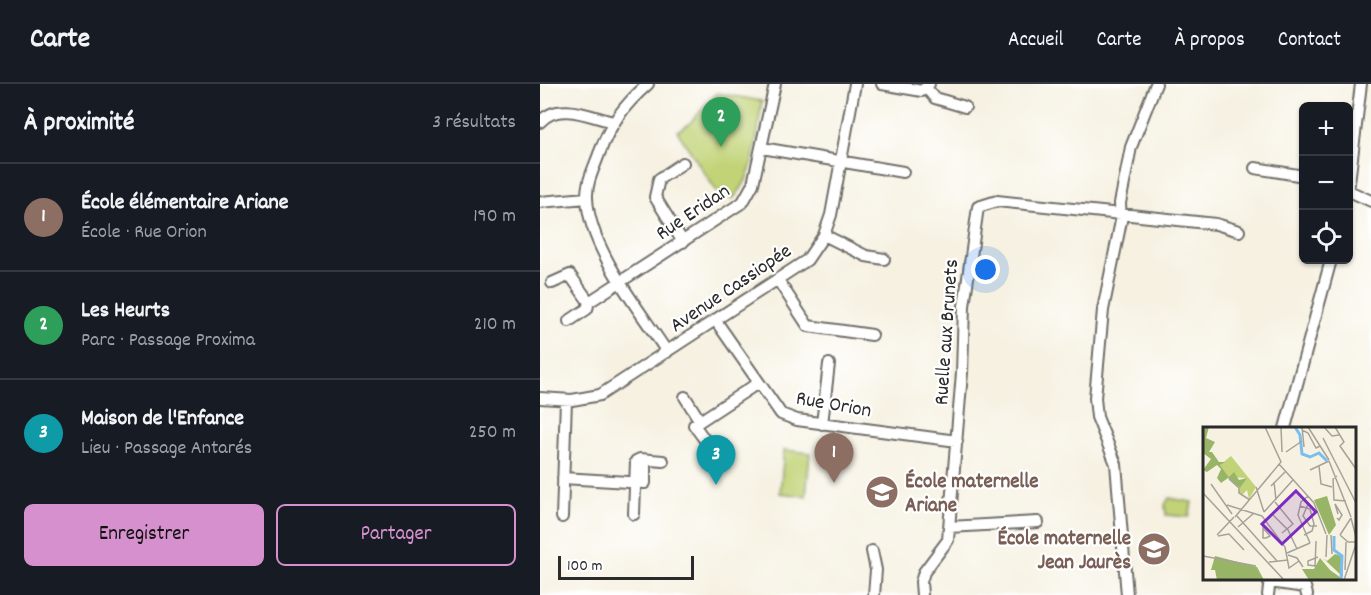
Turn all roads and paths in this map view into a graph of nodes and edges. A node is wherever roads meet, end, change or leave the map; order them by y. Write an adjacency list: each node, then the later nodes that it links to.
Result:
1 (648, 84): 10 (street)
2 (775, 84): 11 (street, Rue Eridan)
3 (855, 84): 13 (street, Avenue Cassiopée)
4 (882, 84): 7 (street)
5 (1156, 84): 22 (street)
6 (1361, 84): 12 (street)
7 (928, 87): 8 (street)
8 (965, 107)
9 (540, 122): 10 (street)
10 (613, 122): 19 (street)
11 (762, 148): 13 (street); 25 (street, Rue Eridan)
12 (1352, 156)
13 (841, 161): 16 (street); 24 (street, Avenue Cassiopée)
14 (683, 163): 25 (street)
15 (1255, 168): 17 (street)
16 (903, 172)
17 (1299, 175)
18 (1353, 193): 20 (street)
19 (587, 198): 21 (street); 29 (street)
20 (1371, 201)
21 (540, 202)
22 (1120, 215): 23 (street); 44 (street, Ruelle aux Brunets); 57 (street)
23 (1239, 231)
24 (824, 235): 26 (street); 28 (street, Avenue Cassiopée)
25 (683, 242): 29 (street, Rue Eridan)
26 (884, 259)
27 (1330, 264): 43 (street)
28 (778, 280): 33 (street, Avenue Cassiopée); 34 (street)
29 (621, 281): 31 (street, Rue Eridan); 35 (street)
30 (552, 283): 31 (street)
31 (589, 302): 32 (street, Rue Eridan)
32 (569, 321)
33 (716, 321): 35 (street, Avenue Cassiopée); 37 (street, Rue Orion)
34 (872, 335)
35 (667, 352): 40 (street, Avenue Cassiopée)
36 (829, 364): 42 (street)
37 (758, 383): 41 (street); 42 (street, Rue Orion)
38 (686, 397): 41 (street)
39 (540, 398): 40 (street, Avenue Cassiopée)
40 (566, 400): 47 (street)
41 (700, 421): 45 (street)
42 (822, 424): 44 (street, Rue Orion)
43 (1286, 427)
44 (957, 441): 52 (street, Ruelle aux Brunets)
45 (710, 447)
46 (663, 461): 48 (street)
47 (563, 478): 48 (street); 50 (street)
48 (635, 482): 49 (street)
49 (634, 514)
50 (562, 517)
51 (1038, 522): 52 (street)
52 (949, 527): 56 (street, Ruelle aux Brunets)
53 (872, 551): 55 (street)
54 (1270, 580): 58 (street); 59 (street)
55 (874, 595)
56 (922, 595)
57 (1127, 595)
58 (1268, 595)
59 (1307, 595)

